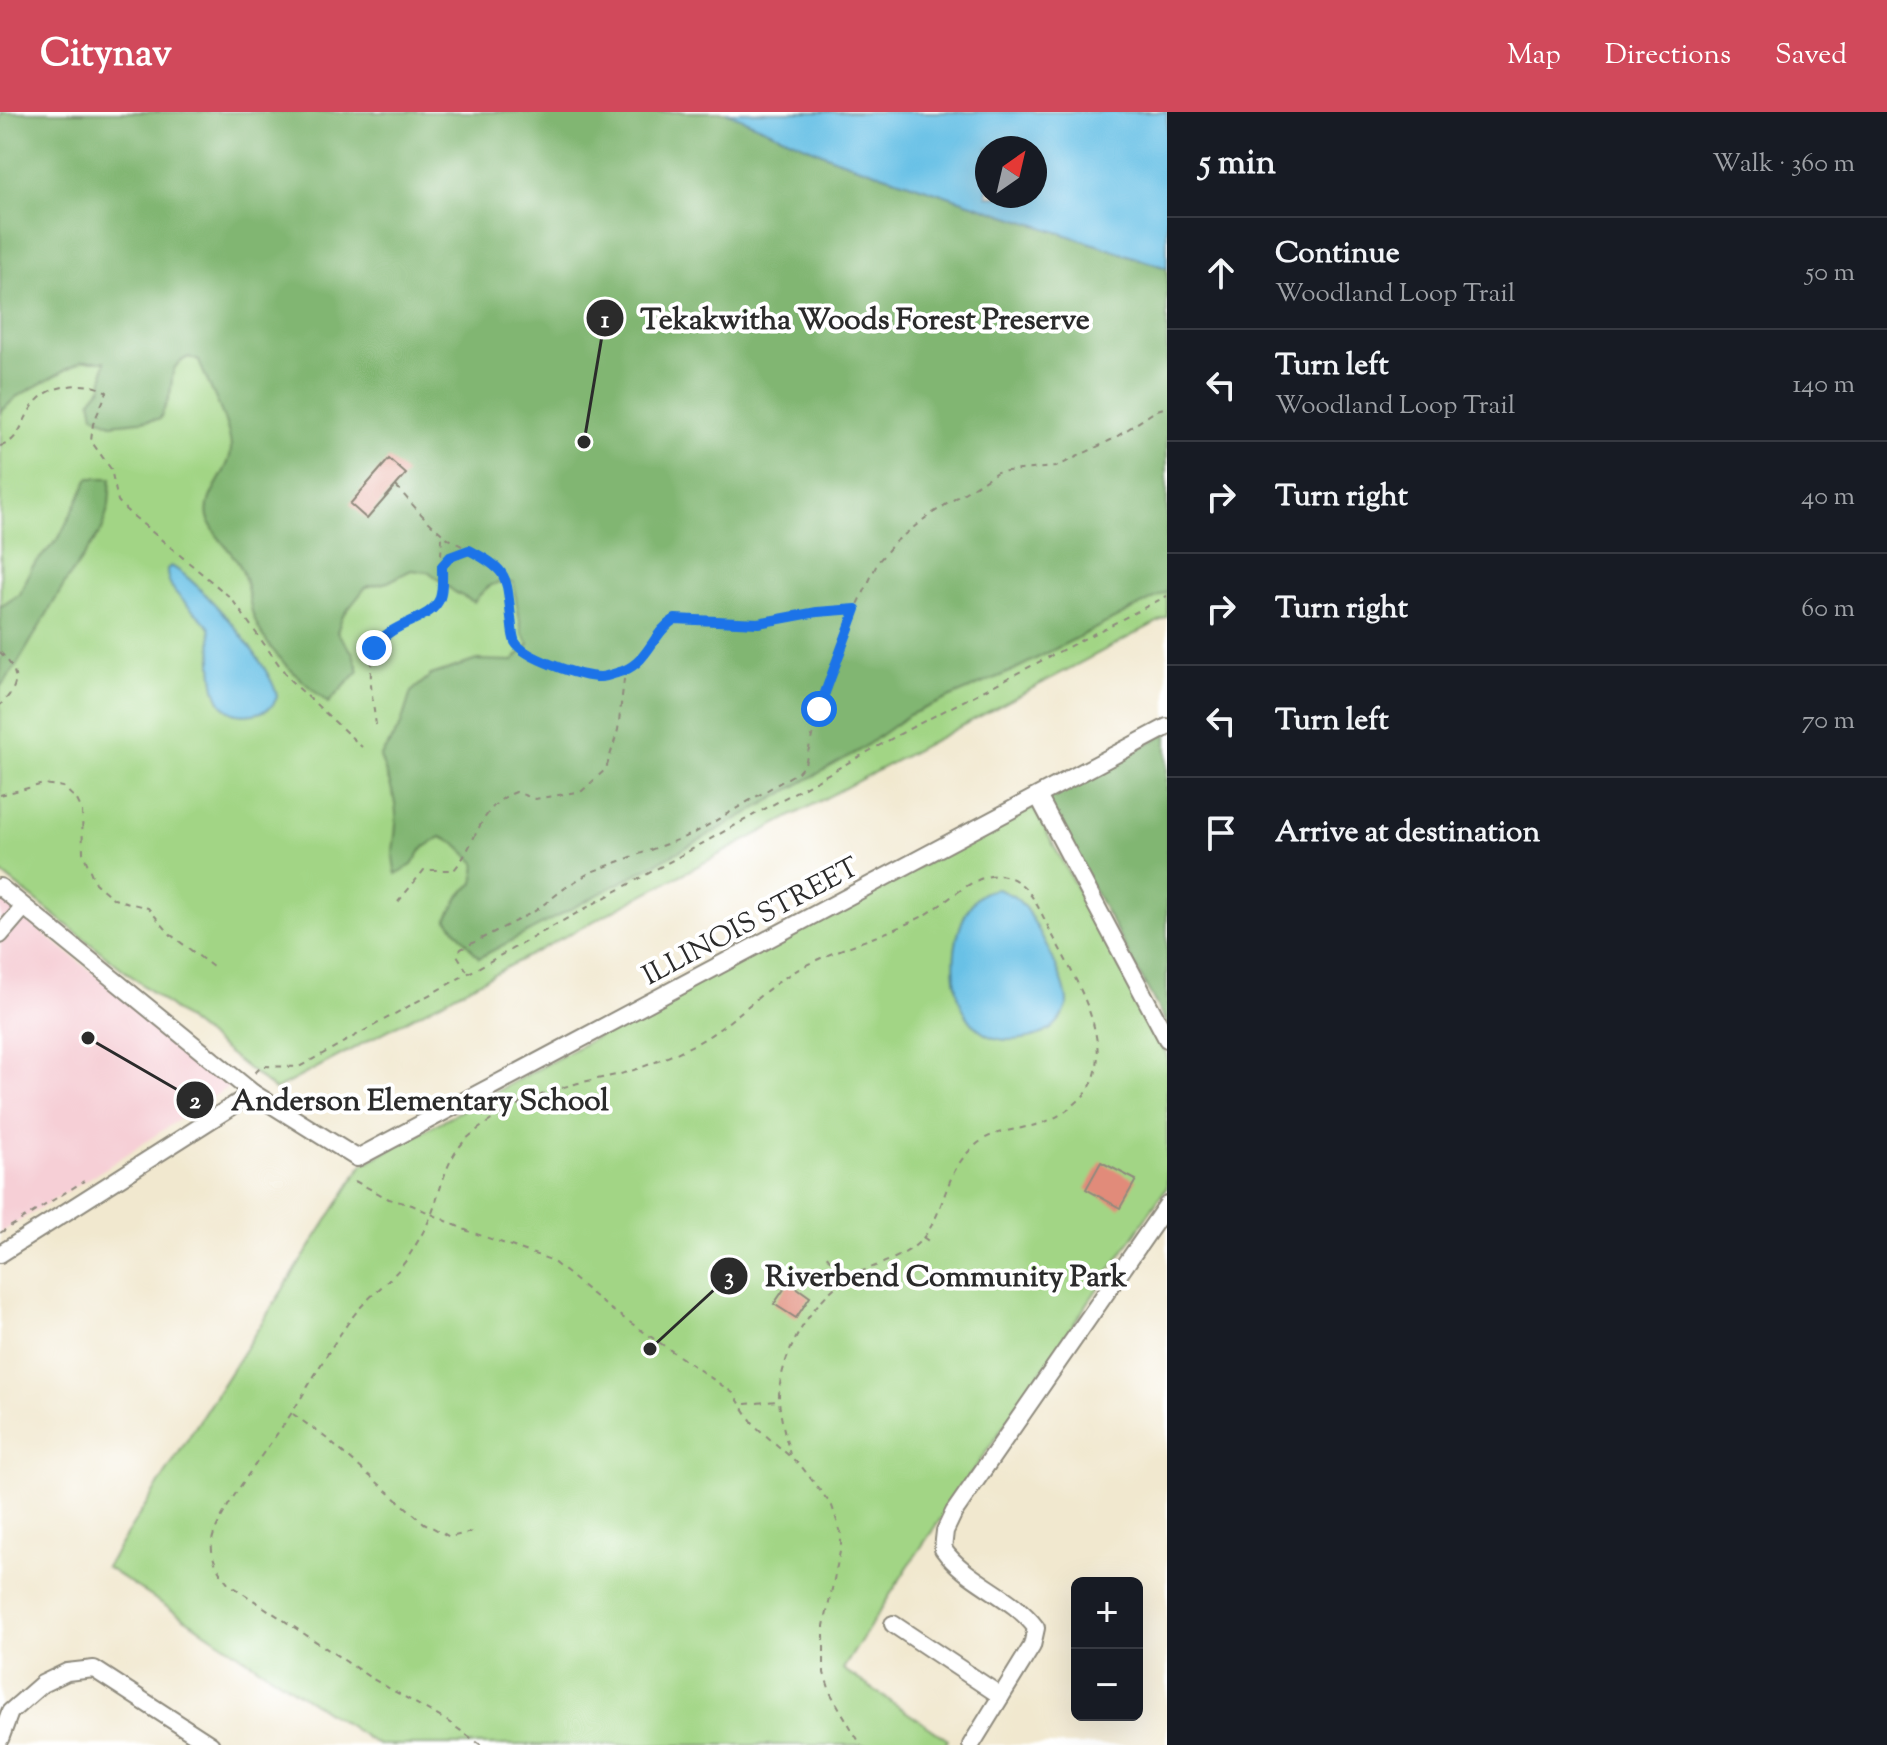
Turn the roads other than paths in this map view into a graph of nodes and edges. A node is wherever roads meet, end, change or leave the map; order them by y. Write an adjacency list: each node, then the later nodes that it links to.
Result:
1 (1167, 727): 2 (street, ILLINOIS STREET)
2 (1038, 796): 6 (street); 7 (street, ILLINOIS STREET)
3 (0, 887): 4 (street)
4 (24, 907): 5 (street); 7 (street)
5 (0, 935)
6 (1167, 1039)
7 (253, 1093): 9 (street)
8 (1167, 1205): 11 (street)
9 (0, 1254)
10 (893, 1624): 11 (street)
11 (1001, 1696): 15 (street)
12 (5, 1710): 13 (street); 14 (street)
13 (0, 1739)
14 (211, 1745)
15 (971, 1745)

